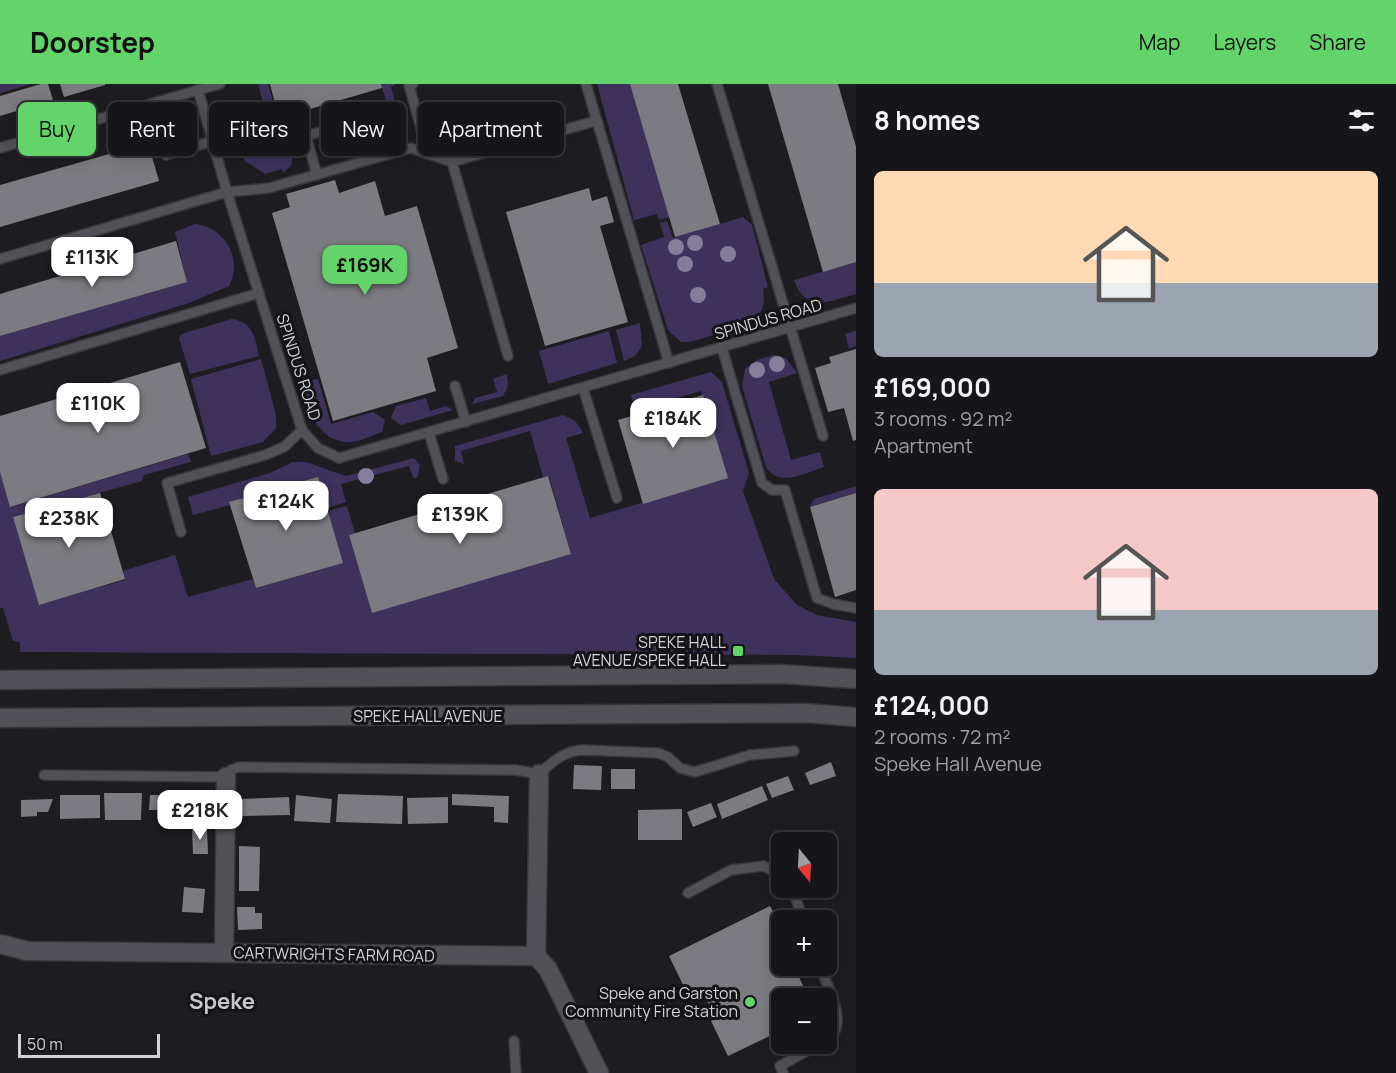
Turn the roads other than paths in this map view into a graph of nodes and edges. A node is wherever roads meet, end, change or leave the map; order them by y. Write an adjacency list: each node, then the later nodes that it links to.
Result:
1 (220, 84): 5 (lane)
2 (413, 84): 6 (lane)
3 (586, 84): 7 (lane)
4 (717, 84): 20 (lane)
5 (198, 90): 8 (lane, SPINDUS ROAD); 10 (lane)
6 (418, 118)
7 (596, 121): 14 (lane); 23 (lane)
8 (209, 126)
9 (321, 132): 15 (lane)
10 (0, 148)
11 (418, 150): 15 (lane)
12 (218, 156): 16 (lane, SPINDUS ROAD)
13 (434, 156): 14 (lane)
14 (452, 162): 22 (lane)
15 (317, 175): 16 (lane)
16 (227, 192): 17 (lane); 18 (lane, SPINDUS ROAD)
17 (0, 259)
18 (259, 292): 24 (lane); 28 (lane, SPINDUS ROAD)
19 (856, 308): 20 (lane, SPINDUS ROAD)
20 (791, 327): 21 (lane, SPINDUS ROAD); 30 (lane)
21 (722, 348): 23 (lane, SPINDUS ROAD); 34 (lane)
22 (508, 356)
23 (669, 363): 26 (lane, SPINDUS ROAD)
24 (0, 370)
25 (455, 386): 27 (lane)
26 (583, 388): 27 (lane, SPINDUS ROAD); 32 (lane)
27 (466, 422): 29 (lane, SPINDUS ROAD)
28 (302, 429): 29 (lane, SPINDUS ROAD); 33 (lane)
29 (429, 433): 31 (lane)
30 (823, 436)
31 (443, 479)
32 (617, 498)
33 (181, 532)
34 (856, 608)
35 (856, 679): 36 (street)
36 (0, 680)
37 (856, 717): 38 (street, SPEKE HALL AVENUE)
38 (0, 718)
39 (794, 751): 40 (lane)
40 (539, 774): 42 (lane); 47 (street)
41 (44, 775): 42 (lane)
42 (226, 777): 46 (street)
43 (771, 870): 44 (lane)
44 (688, 893)
45 (0, 944): 46 (street, CARTWRIGHTS FARM ROAD)
46 (224, 953): 47 (street, CARTWRIGHTS FARM ROAD)
47 (536, 956): 51 (street)
48 (514, 1041): 50 (lane)
49 (801, 1054): 52 (lane)
50 (516, 1073)
51 (599, 1073)
52 (783, 1073)

